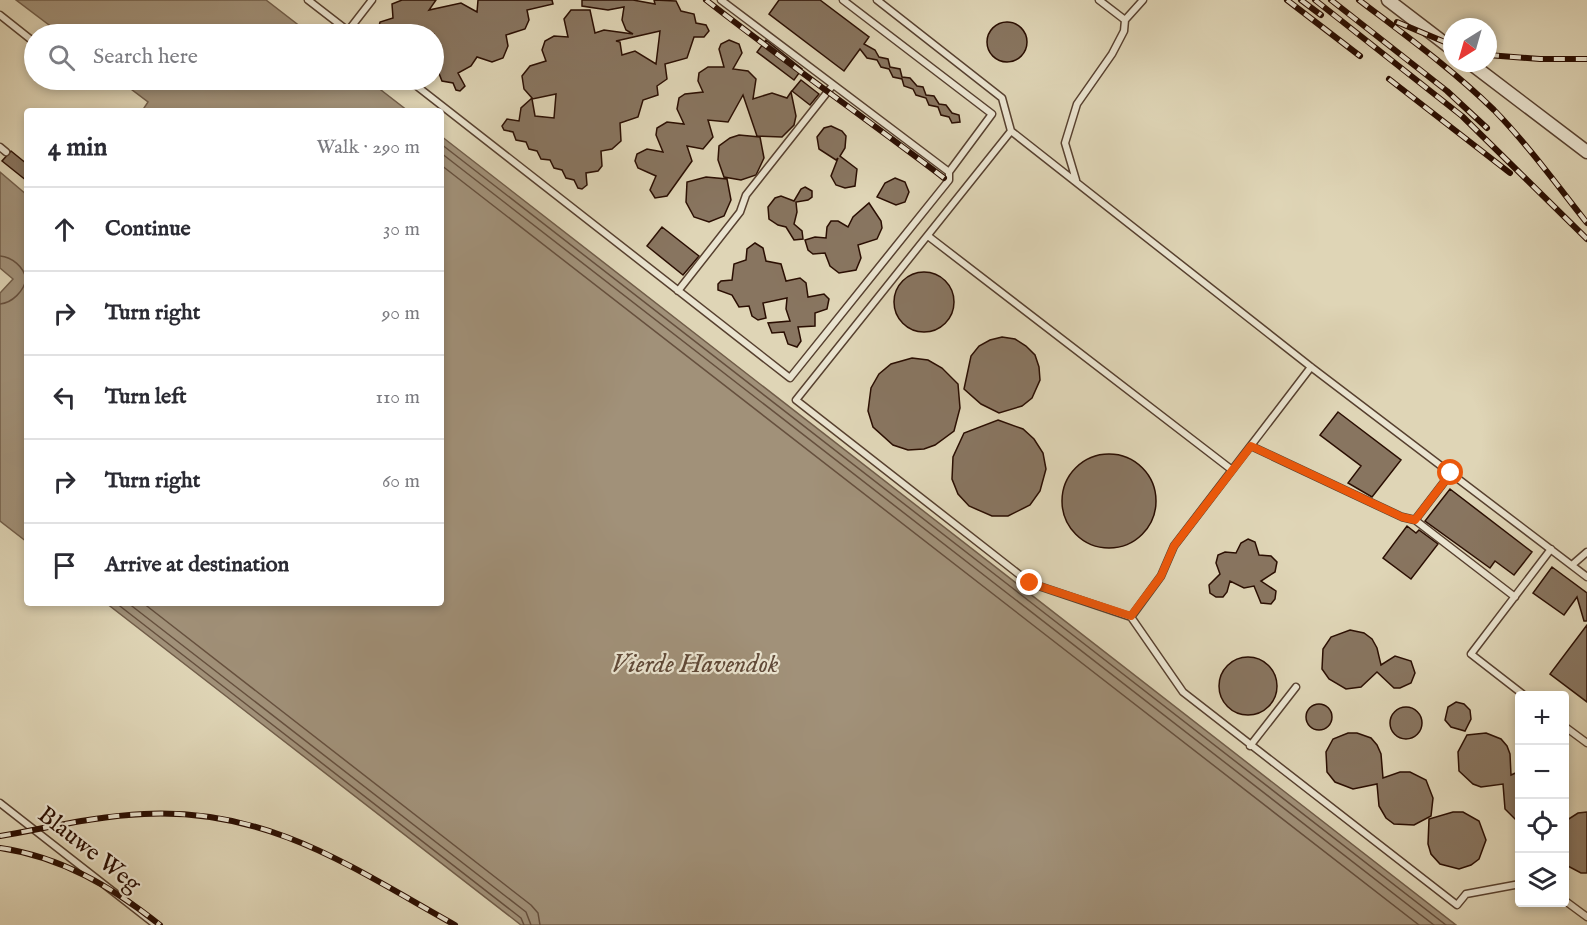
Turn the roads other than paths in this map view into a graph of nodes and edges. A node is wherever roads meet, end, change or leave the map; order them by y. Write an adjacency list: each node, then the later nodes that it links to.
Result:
1 (308, 0): 11 (lane)
2 (372, 0): 12 (lane)
3 (721, 0): 16 (lane)
4 (843, 0): 22 (lane)
5 (878, 0): 18 (lane)
6 (1099, 0): 10 (lane)
7 (1143, 0): 10 (lane)
8 (1388, 0): 14 (street)
9 (0, 15): 13 (lane)
10 (1125, 20): 23 (lane)
11 (339, 24)
12 (356, 24)
13 (24, 34)
14 (1443, 42)
15 (1482, 72): 21 (street)
16 (834, 85): 22 (lane); 25 (lane)
17 (422, 90): 25 (lane)
18 (1011, 131): 23 (lane); 24 (lane)
19 (0, 147): 20 (lane)
20 (6, 152)
21 (1587, 152)
22 (949, 172): 25 (lane)
23 (1076, 181): 26 (lane)
24 (928, 236): 28 (lane); 36 (lane)
25 (678, 291)
26 (1311, 367): 27 (lane); 29 (lane)
27 (1251, 446): 28 (lane); 30 (lane)
28 (1232, 470): 36 (lane)
29 (1451, 473): 30 (lane); 31 (lane)
30 (1415, 520): 35 (lane)
31 (1551, 549): 33 (lane); 35 (lane)
32 (1587, 552): 33 (lane)
33 (1572, 565): 34 (lane)
34 (1587, 577)
35 (1515, 597): 38 (lane)
36 (1131, 616): 41 (lane)
37 (1296, 687): 41 (lane)
38 (1519, 691)
39 (1569, 730): 40 (lane)
40 (1587, 743)
41 (1250, 746): 43 (lane)
42 (0, 803): 46 (lane, Blauwe Weg)
43 (1515, 885)
44 (1569, 904): 45 (lane)
45 (1587, 917)
46 (156, 925)

